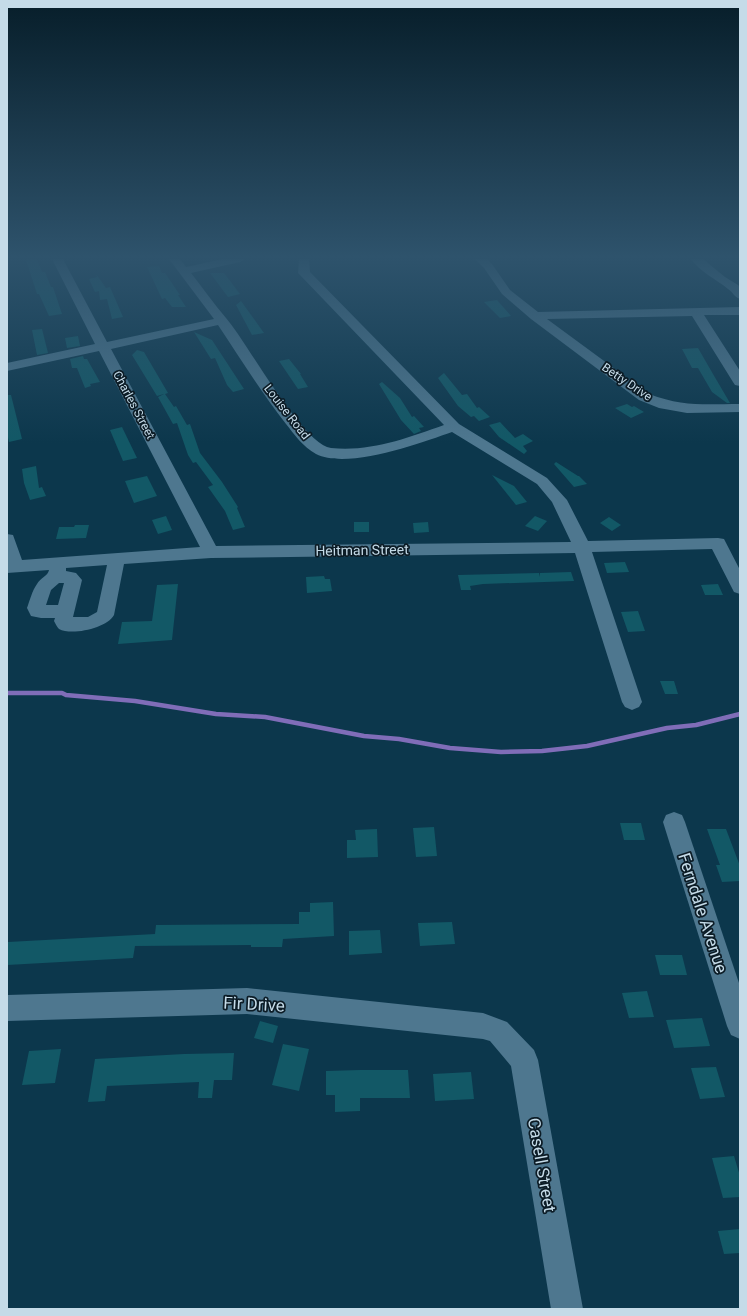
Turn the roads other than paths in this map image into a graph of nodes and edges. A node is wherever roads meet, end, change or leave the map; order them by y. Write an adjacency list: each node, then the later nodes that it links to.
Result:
1 (89, 320): 6 (street, Charles Street)
2 (351, 320): 10 (street)
3 (541, 320): 9 (street, Betty Drive)
4 (701, 320): 8 (street)
5 (222, 321): 6 (street); 10 (street, Louise Road)
6 (103, 347): 7 (street); 13 (street, Charles Street)
7 (7, 367)
8 (740, 382)
9 (740, 408)
10 (454, 427): 12 (street)
11 (7, 539): 15 (street)
12 (582, 547): 13 (street, Heitman Street); 17 (street, Heitman Street); 19 (street)
13 (211, 552): 14 (street, Heitman Street)
14 (117, 559): 16 (street, Heitman Street); 18 (street)
15 (11, 567): 16 (street, Heitman Street)
16 (57, 570): 18 (street); 18 (street)
17 (740, 588)
18 (65, 611)
19 (632, 702)
20 (674, 822): 22 (street, Ferndale Avenue)
21 (7, 1008): 23 (street, Fir Drive)
22 (740, 1026)
23 (498, 1031): 24 (street, Casell Street)
24 (567, 1309)

